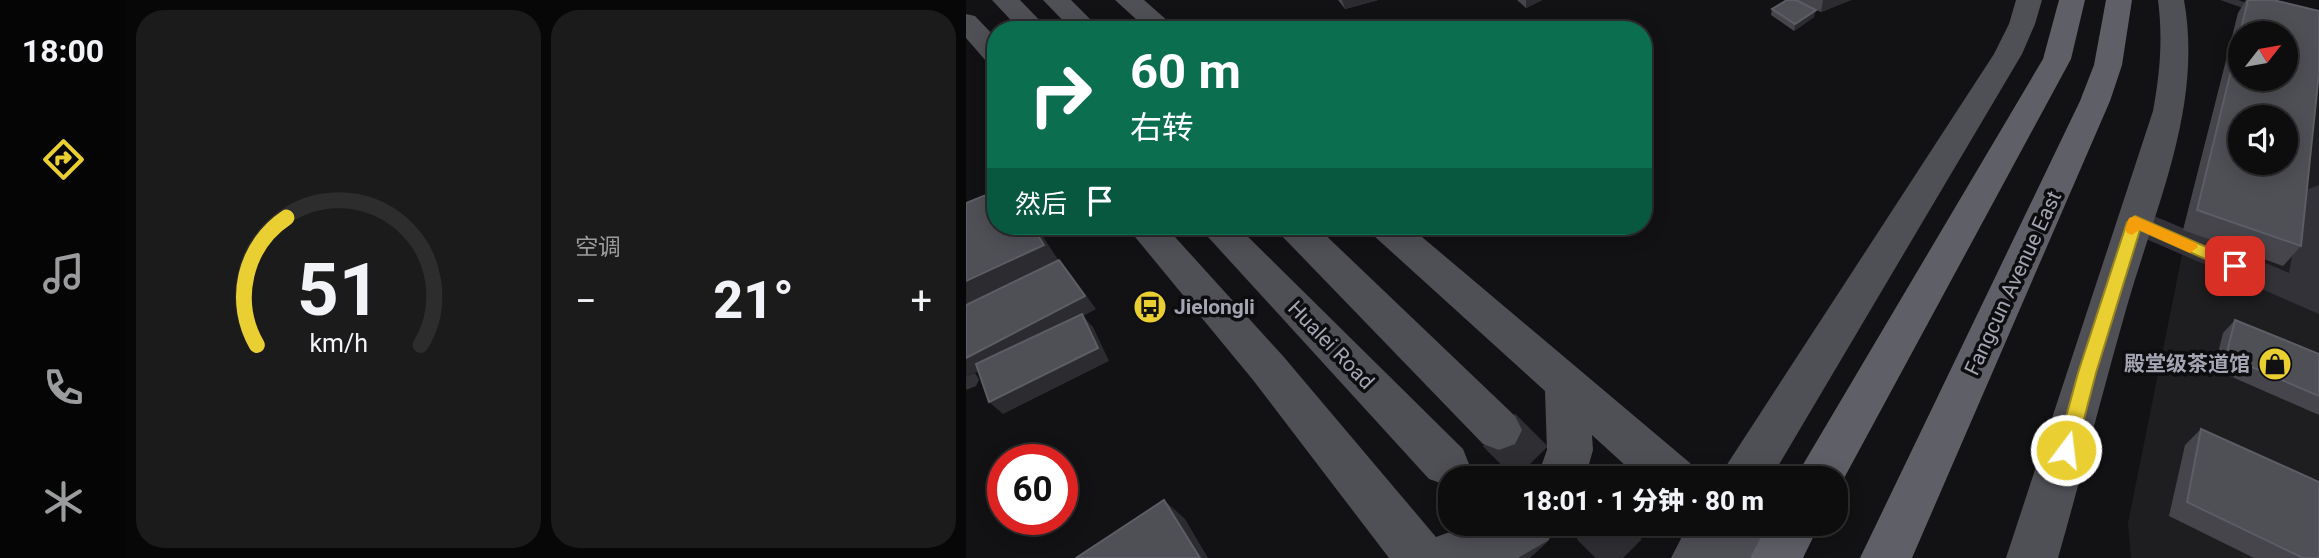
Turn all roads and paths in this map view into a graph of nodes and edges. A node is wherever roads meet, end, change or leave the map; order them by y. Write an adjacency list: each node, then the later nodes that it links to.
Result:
1 (1005, 0): 10 (main road)
2 (1056, 0): 11 (main road)
3 (1128, 0): 12 (main road)
4 (2029, 0): 27 (main road)
5 (2072, 0): 28 (highway)
6 (2119, 0): 38 (highway, Fangcun Avenue East)
7 (2171, 0): 16 (main road)
8 (2226, 0): 9 (lane)
9 (2279, 15)
10 (1027, 21)
11 (1078, 21)
12 (1154, 21)
13 (966, 22): 14 (main road)
14 (987, 45)
15 (2319, 196): 21 (street)
16 (2135, 222): 21 (street); 39 (main road)
17 (1152, 235): 33 (main road)
18 (1225, 235): 24 (main road, Hualei Road)
19 (1303, 235): 23 (main road)
20 (1396, 235): 22 (main road)
21 (2311, 297)
22 (1566, 385): 25 (main road); 26 (main road)
23 (1499, 430)
24 (1446, 464)
25 (1565, 466)
26 (1659, 466)
27 (1752, 466)
28 (1826, 466)
29 (1508, 536): 34 (main road)
30 (1710, 536): 35 (main road)
31 (1739, 536): 36 (main road)
32 (1788, 536): 37 (highway)
33 (1421, 558)
34 (1447, 558)
35 (1697, 558)
36 (1762, 558)
37 (1776, 558)
38 (1886, 558)
39 (2032, 558)

